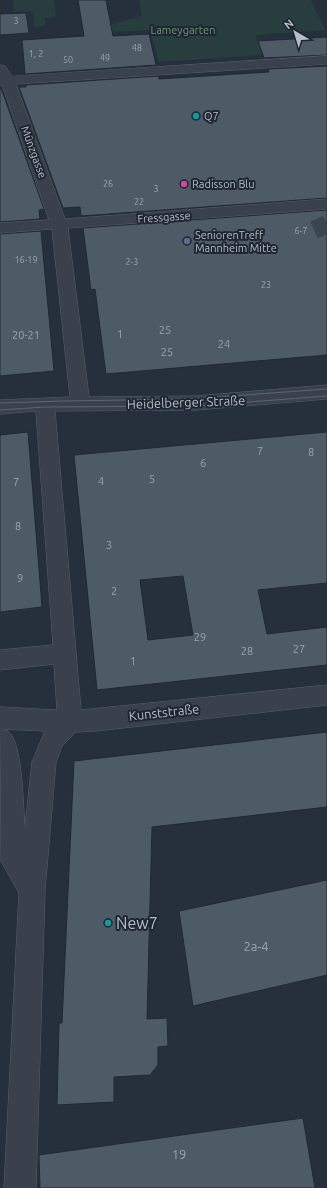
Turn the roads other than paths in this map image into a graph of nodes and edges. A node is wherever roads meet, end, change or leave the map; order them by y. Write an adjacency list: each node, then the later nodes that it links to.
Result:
1 (327, 60): 2 (street)
2 (3, 77): 4 (street, Münzgasse)
3 (327, 204): 4 (street, Fressgasse)
4 (59, 224): 5 (street, Fressgasse); 8 (street, Münzgasse)
5 (0, 228)
6 (327, 392): 8 (street, Heidelberger Straße)
7 (45, 404): 8 (street, Heidelberger Straße); 9 (street, Heidelberger Straße); 10 (street)
8 (80, 404)
9 (0, 407)
10 (65, 653): 11 (street); 14 (street)
11 (0, 660)
12 (327, 695): 14 (street, Kunststraße)
13 (0, 718): 14 (street, Kunststraße)
14 (70, 721): 16 (street)
15 (0, 739): 17 (street)
16 (38, 834): 17 (street); 18 (street)
17 (7, 862): 18 (street)
18 (32, 890): 19 (street)
19 (20, 1188)

